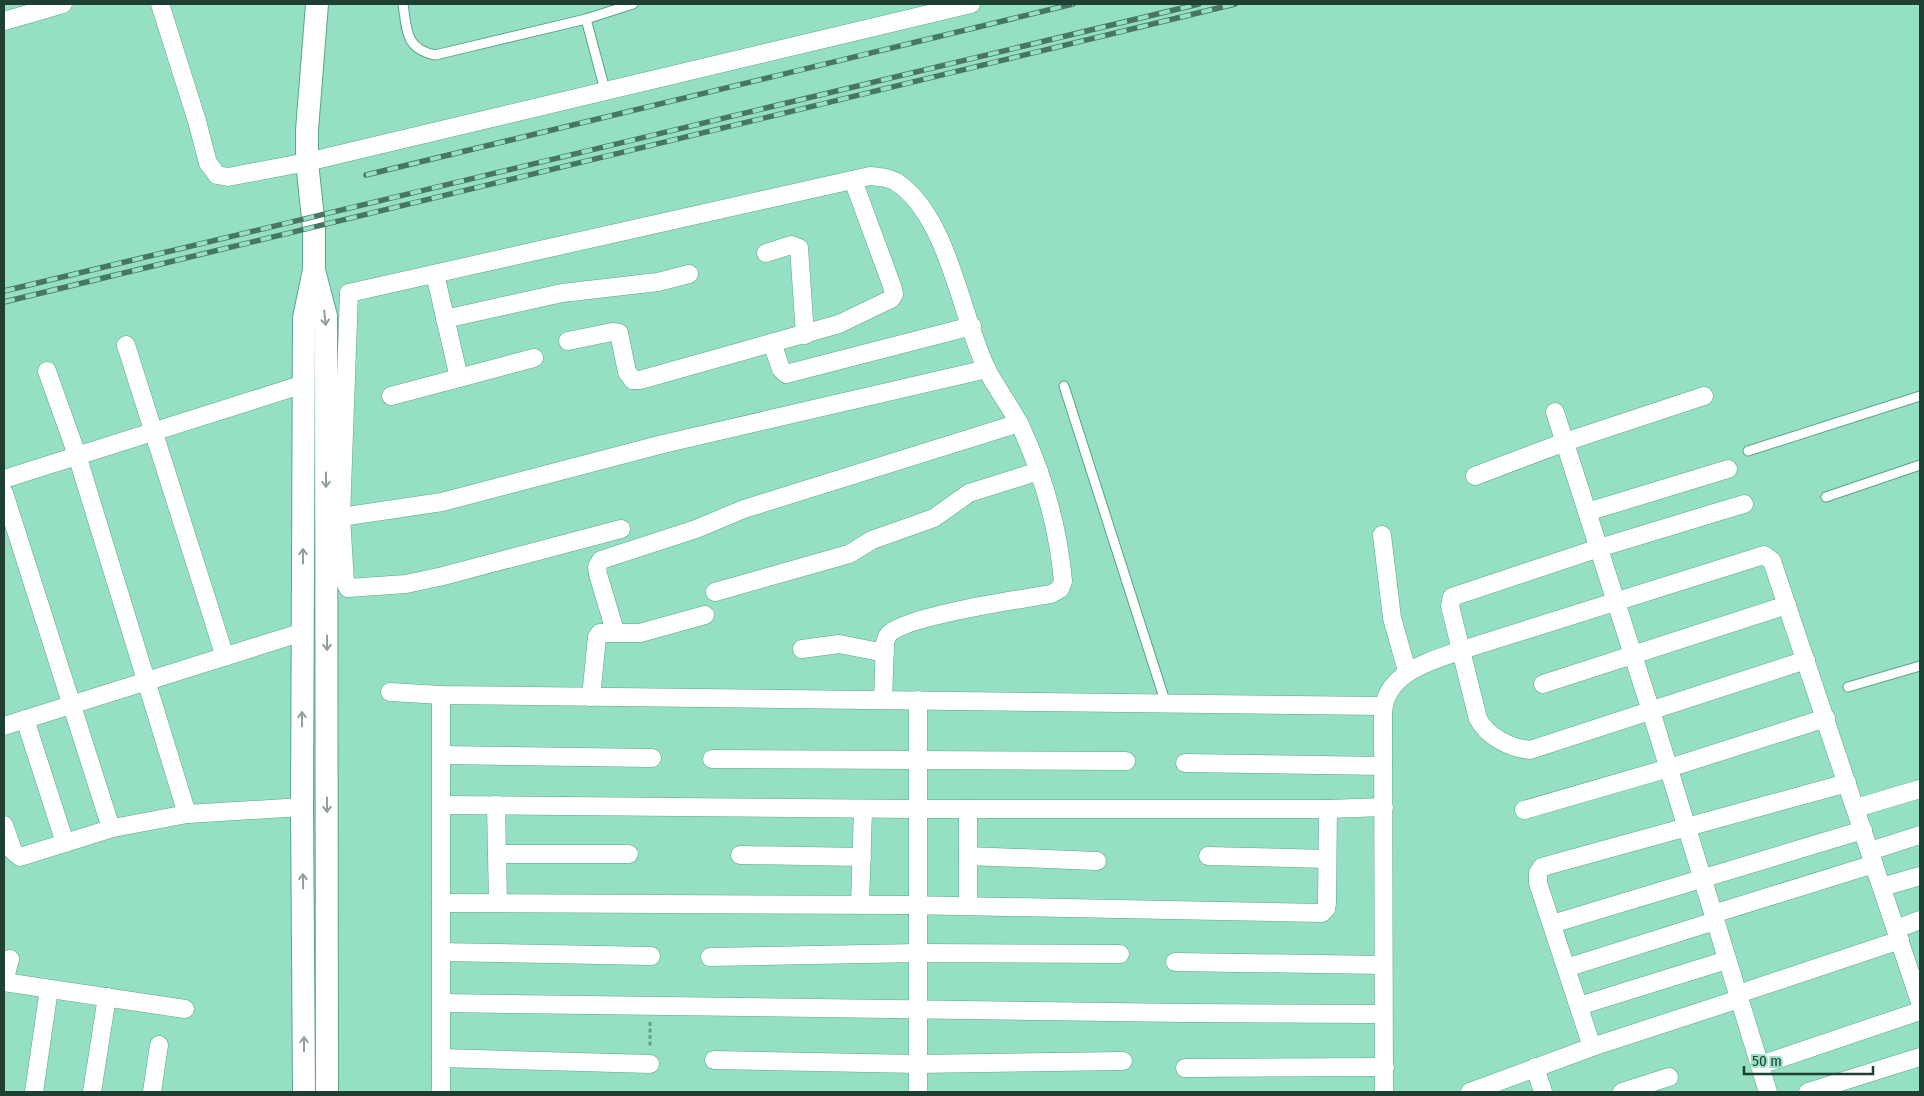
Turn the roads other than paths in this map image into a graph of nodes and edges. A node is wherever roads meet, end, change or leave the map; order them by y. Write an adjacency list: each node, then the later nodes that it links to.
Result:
1 (63, 4): 8 (street)
2 (160, 4): 10 (street)
3 (316, 4): 10 (street)
4 (403, 4): 7 (lane)
5 (633, 4): 7 (lane)
6 (971, 4): 9 (street)
7 (586, 19): 9 (lane)
8 (4, 21)
9 (605, 90): 10 (street)
10 (307, 162): 13 (street)
11 (853, 180): 14 (street); 17 (street); 18 (street)
12 (766, 253): 18 (street)
13 (314, 270): 26 (street); 166 (street, one-way to 166)
14 (435, 274): 16 (street); 46 (street)
15 (688, 274): 16 (street)
16 (445, 319): 25 (street)
17 (972, 326): 20 (street); 23 (street)
18 (805, 335): 20 (street)
19 (568, 341): 20 (street)
20 (772, 343)
21 (126, 345): 33 (street)
22 (534, 358): 25 (street)
23 (987, 369): 32 (street); 46 (street)
24 (47, 370): 36 (street)
25 (459, 378): 28 (street)
26 (304, 384): 33 (street); 55 (street, one-way to 26)
27 (1064, 386): 72 (lane)
28 (391, 396)
29 (1704, 396): 34 (street)
30 (1920, 396): 35 (lane)
31 (1555, 412): 34 (street)
32 (1019, 423): 39 (street); 54 (street)
33 (154, 432): 36 (street); 60 (street)
34 (1565, 442): 40 (street); 45 (street)
35 (1748, 451)
36 (77, 456): 41 (street); 64 (street)
37 (1920, 465): 43 (lane)
38 (1728, 468): 45 (street)
39 (1039, 471): 50 (street); 58 (street)
40 (1475, 476)
41 (4, 479)
42 (4, 493): 73 (street)
43 (1826, 497)
44 (1744, 504): 49 (street)
45 (1587, 512): 49 (street)
46 (341, 517): 47 (street)
47 (620, 529)
48 (1382, 535): 63 (street)
49 (1599, 548): 51 (street); 57 (street)
50 (715, 592)
51 (1616, 603): 52 (street); 57 (street); 59 (street)
52 (1787, 605): 59 (street); 61 (street)
53 (705, 616): 54 (street)
54 (615, 631): 69 (street)
55 (303, 632): 60 (street); 91 (street, one-way to 55)
56 (802, 649): 58 (street)
57 (1462, 650): 63 (street); 75 (street)
58 (885, 653): 70 (street)
59 (1634, 656): 65 (street); 75 (street)
60 (225, 657): 64 (street)
61 (1806, 660): 75 (street); 76 (street)
62 (1920, 666): 66 (lane)
63 (1407, 671): 74 (street)
64 (146, 681): 73 (street); 99 (street)
65 (1543, 684)
66 (1848, 688)
67 (390, 692): 68 (street)
68 (442, 695): 69 (street); 79 (street)
69 (591, 696): 70 (street)
70 (883, 700): 71 (street)
71 (918, 700): 72 (street); 82 (street)
72 (1166, 704): 74 (street)
73 (71, 705): 77 (street); 101 (street)
74 (1383, 706): 85 (street)
75 (1651, 711): 86 (street)
76 (1826, 718): 86 (street); 87 (street)
77 (25, 719): 78 (street); 105 (street)
78 (4, 726)
79 (441, 755): 80 (street); 89 (street)
80 (652, 758)
81 (712, 759): 82 (street)
82 (918, 761): 83 (street); 95 (street)
83 (1126, 761)
84 (1185, 763): 85 (street)
85 (1384, 766): 92 (street)
86 (1669, 768): 98 (street); 102 (street)
87 (1847, 783): 93 (street); 102 (street)
88 (1920, 789): 93 (street)
89 (442, 805): 90 (street); 118 (street)
90 (496, 805): 94 (street); 106 (street)
91 (302, 807): 99 (street); 165 (street, one-way to 91)
92 (1384, 807): 97 (street); 136 (street)
93 (1856, 808): 103 (street)
94 (863, 809): 95 (street); 111 (street)
95 (918, 809): 96 (street); 121 (street)
96 (968, 809): 97 (street); 109 (street)
97 (1328, 809): 113 (street)
98 (1524, 810)
99 (186, 814): 101 (street)
100 (4, 825): 105 (street)
101 (111, 828): 105 (street)
102 (1687, 828): 116 (street); 125 (street)
103 (1863, 830): 112 (street); 116 (street)
104 (1920, 835): 112 (street)
105 (65, 843)
106 (497, 854): 107 (street); 119 (street)
107 (629, 854)
108 (740, 855): 111 (street)
109 (968, 856): 114 (street); 122 (street)
110 (1208, 856): 113 (street)
111 (862, 857): 120 (street)
112 (1872, 858): 117 (street); 123 (street)
113 (1327, 860): 122 (street)
114 (1097, 861)
115 (1920, 876): 117 (street)
116 (1702, 878): 123 (street); 125 (street)
117 (1882, 887): 126 (street)
118 (441, 903): 119 (street); 127 (street)
119 (498, 903): 120 (street)
120 (860, 905): 121 (street)
121 (918, 906): 122 (street); 128 (street)
122 (968, 906)
123 (1714, 918): 133 (street); 137 (street)
124 (1920, 920): 126 (street)
125 (1552, 924): 137 (street)
126 (1898, 934): 134 (street); 140 (street)
127 (441, 952): 130 (street); 143 (street)
128 (918, 953): 129 (street); 131 (street); 146 (street)
129 (1120, 954)
130 (651, 956)
131 (710, 957)
132 (10, 959): 138 (street)
133 (1727, 960): 140 (street); 144 (street)
134 (1914, 960): 142 (street)
135 (1175, 962): 136 (street)
136 (1383, 965): 148 (street)
137 (1566, 968): 144 (street)
138 (4, 982): 139 (street)
139 (49, 989): 141 (street); 162 (street)
140 (1738, 996): 150 (street); 157 (street)
141 (107, 998): 145 (street); 163 (street)
142 (1920, 1001)
143 (441, 1003): 146 (street); 152 (street)
144 (1579, 1006): 150 (street)
145 (185, 1009)
146 (918, 1009): 148 (street); 156 (street)
147 (1920, 1011): 157 (street)
148 (1383, 1014): 158 (street)
149 (159, 1045): 164 (street)
150 (1592, 1047): 159 (street)
151 (1920, 1056): 174 (street)
152 (441, 1058): 155 (street); 167 (street)
153 (714, 1060): 156 (street)
154 (1123, 1060): 156 (street)
155 (650, 1064)
156 (918, 1064): 168 (street)
157 (1760, 1065): 173 (street)
158 (1385, 1067): 160 (street); 169 (street)
159 (1535, 1067): 170 (street); 171 (street)
160 (1185, 1068)
161 (1669, 1077): 172 (street)
162 (34, 1092)
163 (92, 1092)
164 (152, 1092)
165 (304, 1092)
166 (327, 1092)
167 (441, 1092)
168 (918, 1092)
169 (1384, 1092)
170 (1470, 1092)
171 (1543, 1092)
172 (1622, 1092)
173 (1768, 1092)
174 (1808, 1092)

